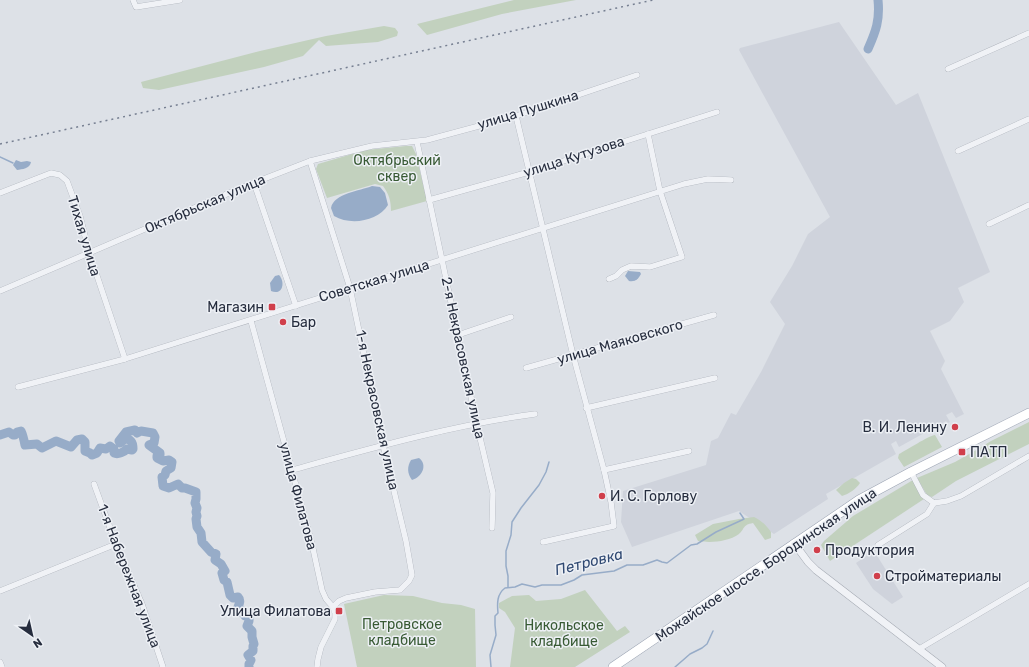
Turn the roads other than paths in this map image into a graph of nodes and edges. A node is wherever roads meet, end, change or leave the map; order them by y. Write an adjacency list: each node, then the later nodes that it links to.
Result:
1 (133, 0): 2 (street)
2 (180, 0)
3 (1029, 33): 4 (street)
4 (948, 69)
5 (637, 75): 7 (street, улица Пушкина)
6 (717, 112): 9 (street, улица Кутузова)
7 (516, 116): 10 (street, улица Пушкина); 13 (street)
8 (1029, 119): 11 (street)
9 (648, 134): 13 (street, улица Кутузова); 16 (street)
10 (417, 142): 12 (street, Октябрьская улица); 18 (street, 2-я Некрасовская улица)
11 (958, 151)
12 (310, 161): 15 (street, Октябрьская улица); 25 (street, 1-я Некрасовская улица)
13 (529, 172): 18 (street, улица Кутузова); 21 (street)
14 (731, 180): 16 (street, Советская улица)
15 (254, 183): 22 (street, Октябрьская улица); 27 (street)
16 (660, 191): 21 (street, Советская улица); 24 (street)
17 (0, 193): 22 (street, Тихая улица)
18 (429, 200): 23 (street, 2-я Некрасовская улица)
19 (1029, 205): 20 (street)
20 (989, 224)
21 (542, 228): 23 (street, Советская улица); 32 (street)
22 (89, 252): 26 (street, Октябрьская улица); 33 (street, Тихая улица)
23 (441, 260): 25 (street, Советская улица); 31 (street, 2-я Некрасовская улица)
24 (609, 280)
25 (350, 288): 27 (street, Советская улица); 41 (street, 1-я Некрасовская улица)
26 (0, 291)
27 (296, 306): 30 (street, Советская улица)
28 (714, 315): 32 (street, улица Маяковского)
29 (511, 317): 31 (street)
30 (251, 321): 33 (street, Советская улица); 44 (street, улица Филатова)
31 (458, 334): 40 (street, 2-я Некрасовская улица)
32 (573, 355): 34 (street, улица Маяковского); 37 (street)
33 (125, 359): 36 (street, Советская улица)
34 (526, 368)
35 (715, 378): 37 (street)
36 (18, 387)
37 (586, 408): 45 (street)
38 (1029, 413): 46 (main road, Можайское шоссе, Бородинская улица)
39 (535, 414): 40 (street)
40 (477, 425): 41 (street); 49 (street, 2-я Некрасовская улица)
41 (383, 445): 44 (street); 56 (street, 1-я Некрасовская улица)
42 (689, 451): 45 (street)
43 (1029, 456): 48 (street)
44 (292, 470): 56 (street, улица Филатова)
45 (604, 470): 50 (street)
46 (911, 472): 48 (street); 51 (main road, Можайское шоссе, Бородинская улица)
47 (94, 484): 52 (street, 1-я Набережная улица)
48 (934, 503): 53 (street)
49 (492, 528)
50 (543, 542)
51 (794, 543): 57 (street); 59 (main road, Можайское шоссе, Бородинская улица)
52 (116, 544): 55 (street); 61 (street, 1-я Набережная улица)
53 (878, 545)
54 (1029, 584): 57 (street)
55 (0, 591)
56 (334, 607): 62 (street)
57 (919, 649): 63 (street)
58 (0, 662): 60 (street)
59 (615, 666)
60 (2, 667)
61 (163, 667)
62 (317, 667)
63 (942, 667)

